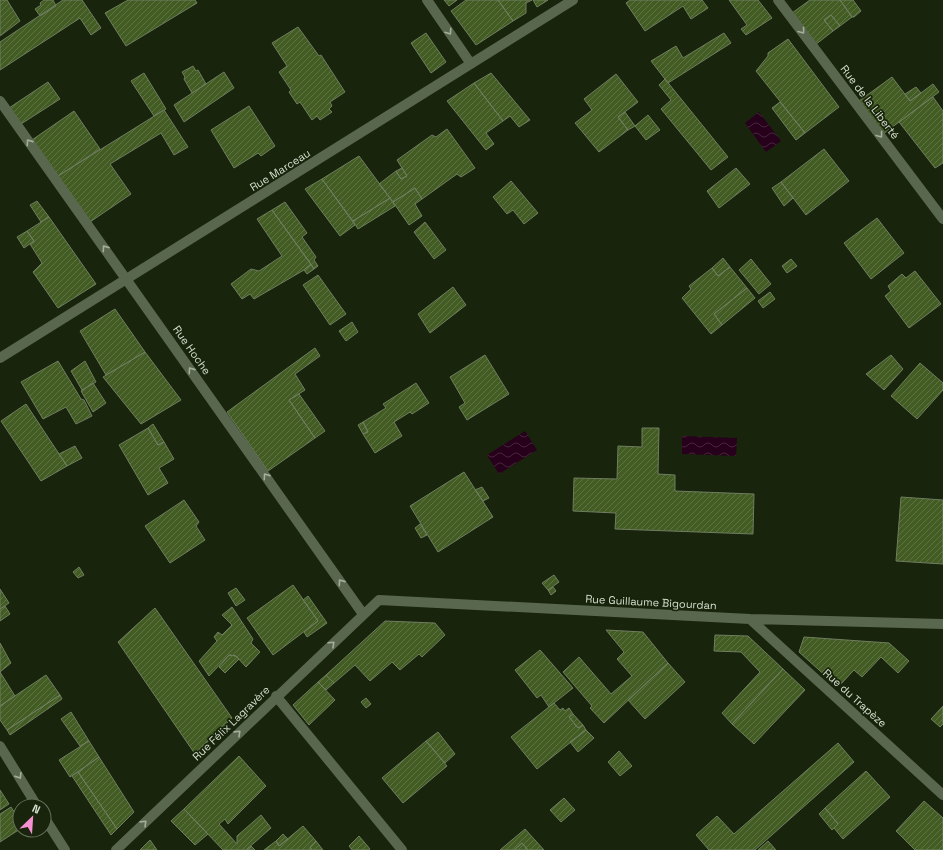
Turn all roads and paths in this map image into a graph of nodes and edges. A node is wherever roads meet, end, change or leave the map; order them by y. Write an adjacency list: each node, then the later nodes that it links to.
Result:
1 (427, 0): 4 (street, one-way to 4)
2 (573, 0): 4 (street, Rue Marceau)
3 (778, 0): 6 (street, Rue de la Liberté, one-way to 6)
4 (471, 64): 7 (street, Rue Marceau)
5 (0, 101): 7 (street, Rue Hoche, one-way to 5)
6 (943, 219)
7 (127, 280): 8 (street, Rue Marceau); 9 (street, Rue Hoche, one-way to 7)
8 (0, 358)
9 (363, 614): 10 (street, Rue Guillaume Bigourdan); 12 (street, Rue Félix Lagravère, one-way to 9)
10 (750, 619): 11 (street, Rue Guillaume Bigourdan); 14 (street, Rue du Trapèze)
11 (943, 624)
12 (276, 696): 18 (street, Rue Félix Lagravère, one-way to 12); 19 (street)
13 (0, 746): 15 (street, one-way to 15)
14 (943, 795)
15 (32, 798)
16 (52, 830): 17 (street)
17 (65, 850)
18 (116, 850)
19 (402, 850)

